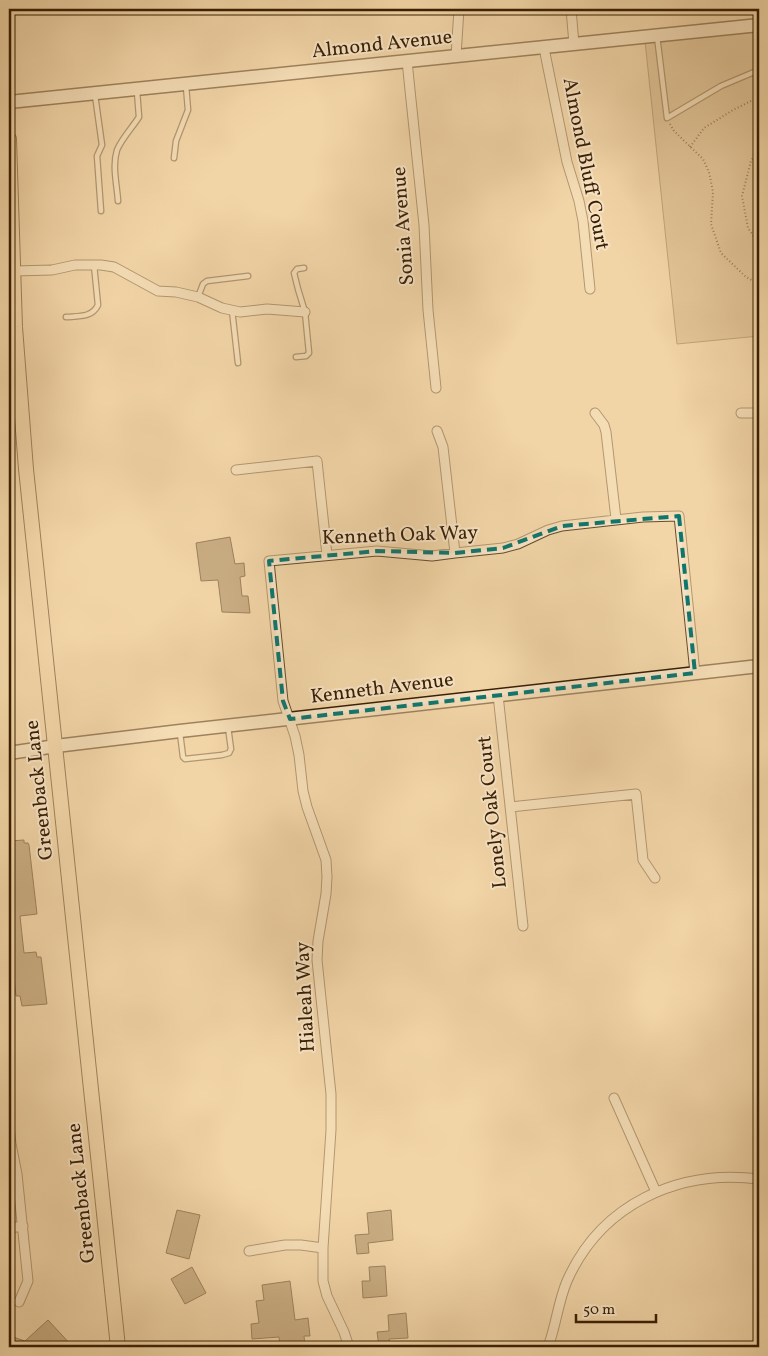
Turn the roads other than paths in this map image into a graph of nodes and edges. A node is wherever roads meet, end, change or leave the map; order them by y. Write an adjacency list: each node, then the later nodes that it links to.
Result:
1 (459, 9): 7 (street)
2 (571, 9): 5 (street)
3 (759, 25): 4 (street, Almond Avenue)
4 (657, 36): 5 (street, Almond Avenue); 9 (lane)
5 (574, 44): 6 (street, Almond Avenue)
6 (544, 48): 7 (street, Almond Avenue); 23 (street, Almond Bluff Court)
7 (456, 56): 8 (street, Almond Avenue)
8 (407, 61): 10 (street, Almond Avenue); 30 (street, Sonia Avenue)
9 (759, 70)
10 (186, 84): 11 (street, Almond Avenue); 15 (lane)
11 (137, 90): 12 (street, Almond Avenue); 16 (lane)
12 (95, 94): 13 (street, Almond Avenue); 17 (lane)
13 (9, 102)
14 (9, 139): 18 (main road, Greenback Lane)
15 (174, 158)
16 (118, 201)
17 (101, 211)
18 (11, 254): 21 (main road, Greenback Lane)
19 (94, 265): 21 (street); 24 (street); 27 (lane)
20 (304, 268): 26 (lane)
21 (14, 271): 45 (main road, Greenback Lane)
22 (248, 276): 24 (lane)
23 (590, 289)
24 (198, 297): 25 (street)
25 (232, 310): 26 (street); 29 (lane)
26 (306, 312): 28 (lane)
27 (66, 317)
28 (296, 357)
29 (238, 363)
30 (436, 388)
31 (741, 412): 33 (street)
32 (595, 413): 36 (street)
33 (759, 413)
34 (437, 431): 37 (street)
35 (236, 470): 38 (street)
36 (616, 520): 37 (street, Kenneth Oak Way); 40 (street, Kenneth Oak Way)
37 (455, 553): 38 (street, Kenneth Oak Way)
38 (327, 555): 42 (street, Kenneth Oak Way)
39 (759, 666): 40 (street, Kenneth Avenue)
40 (696, 673): 41 (street, Kenneth Avenue)
41 (498, 695): 42 (street, Kenneth Avenue); 47 (street, Lonely Oak Court)
42 (290, 719): 43 (street, Kenneth Avenue); 56 (street, Hialeah Way)
43 (228, 726): 44 (street, Kenneth Avenue); 44 (lane)
44 (180, 731): 45 (street, Kenneth Avenue)
45 (56, 746): 46 (street, Kenneth Avenue); 59 (main road, Greenback Lane)
46 (9, 753)
47 (510, 808): 48 (street); 49 (street, Lonely Oak Court)
48 (655, 878)
49 (523, 926)
50 (614, 1098): 53 (street)
51 (9, 1127): 54 (street)
52 (759, 1179): 53 (street)
53 (656, 1192): 61 (street)
54 (23, 1226): 55 (street); 58 (street)
55 (9, 1228)
56 (323, 1248): 57 (street); 60 (street, Hialeah Way)
57 (249, 1251)
58 (19, 1302)
59 (118, 1347)
60 (348, 1347)
61 (548, 1347)

